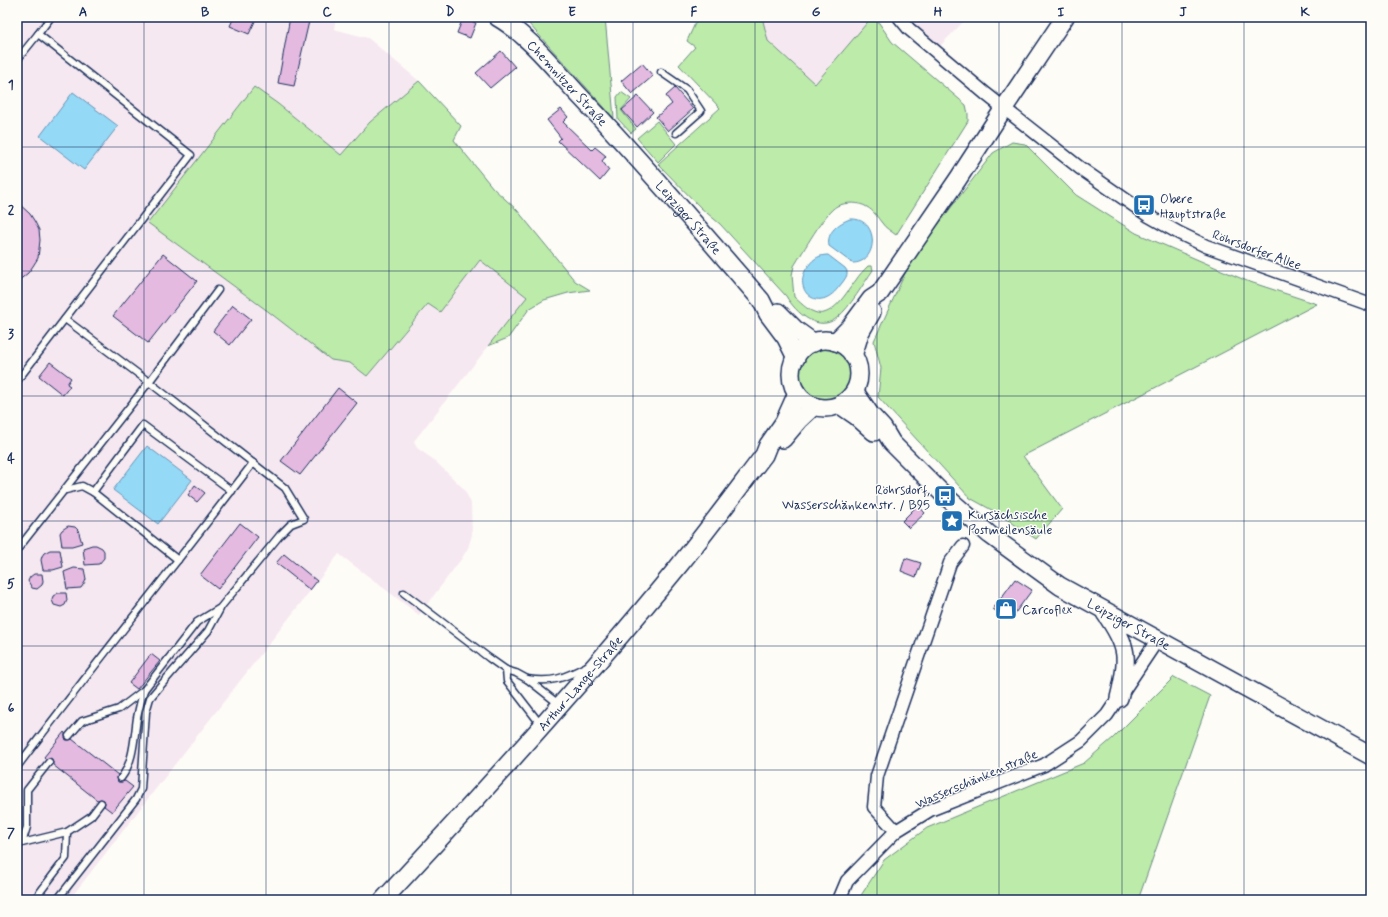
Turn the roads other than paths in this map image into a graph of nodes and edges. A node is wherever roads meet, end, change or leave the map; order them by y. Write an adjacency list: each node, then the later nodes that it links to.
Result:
1 (51, 17): 5 (lane)
2 (498, 17): 10 (main road, Chemnitzer Straße)
3 (899, 17): 8 (street, Röhrsdorfer Allee)
4 (1065, 17): 8 (main road)
5 (38, 34): 6 (lane); 15 (lane)
6 (17, 60)
7 (661, 72): 9 (lane)
8 (1004, 108): 12 (main road); 14 (street, Röhrsdorfer Allee)
9 (676, 133)
10 (617, 135): 13 (main road, Leipziger Straße)
11 (218, 290): 21 (lane)
12 (880, 293): 16 (main road); 18 (main road)
13 (761, 300): 17 (main road, Leipziger Straße); 19 (main road, Leipziger Straße)
14 (1371, 305)
15 (65, 319): 20 (lane); 21 (lane)
16 (835, 342): 17 (main road); 18 (main road)
17 (814, 343): 19 (main road)
18 (853, 356): 22 (main road)
19 (796, 358): 23 (main road)
20 (17, 381)
21 (149, 382): 28 (lane); 29 (lane)
22 (855, 392): 24 (main road); 26 (main road, Leipziger Straße)
23 (797, 393): 25 (main road); 27 (main road, Arthur-Lange-Straße)
24 (840, 405): 25 (main road); 26 (main road, Leipziger Straße)
25 (814, 406): 27 (main road, Arthur-Lange-Straße)
26 (892, 443): 37 (main road, Leipziger Straße)
27 (764, 455): 39 (main road, Arthur-Lange-Straße)
28 (253, 463): 30 (lane); 36 (lane)
29 (66, 490): 31 (lane); 33 (lane)
30 (232, 491): 31 (lane); 34 (lane)
31 (93, 492): 34 (lane)
32 (964, 546): 52 (street)
33 (17, 550)
34 (178, 560): 49 (lane)
35 (404, 593): 40 (lane)
36 (220, 608): 42 (lane); 56 (lane)
37 (1104, 612): 38 (main road, Leipziger Straße); 43 (main road)
38 (1158, 639): 43 (street, Wasserschänkenstraße); 47 (main road, Leipziger Straße)
39 (599, 660): 41 (lane); 44 (main road, Arthur-Lange-Straße)
40 (506, 670): 41 (lane); 45 (lane)
41 (527, 679): 44 (lane)
42 (144, 690): 46 (lane); 50 (lane)
43 (1119, 698): 52 (street, Wasserschänkenstraße)
44 (561, 705): 45 (main road, Arthur-Lange-Straße)
45 (542, 726): 57 (main road, Arthur-Lange-Straße)
46 (69, 736)
47 (1371, 756)
48 (49, 762): 54 (lane)
49 (17, 767)
50 (121, 778)
51 (101, 804): 53 (lane)
52 (896, 831): 58 (street, Wasserschänkenstraße)
53 (67, 832): 54 (lane); 55 (lane)
54 (20, 844)
55 (34, 900)
56 (57, 900)
57 (383, 900)
58 (839, 900)

